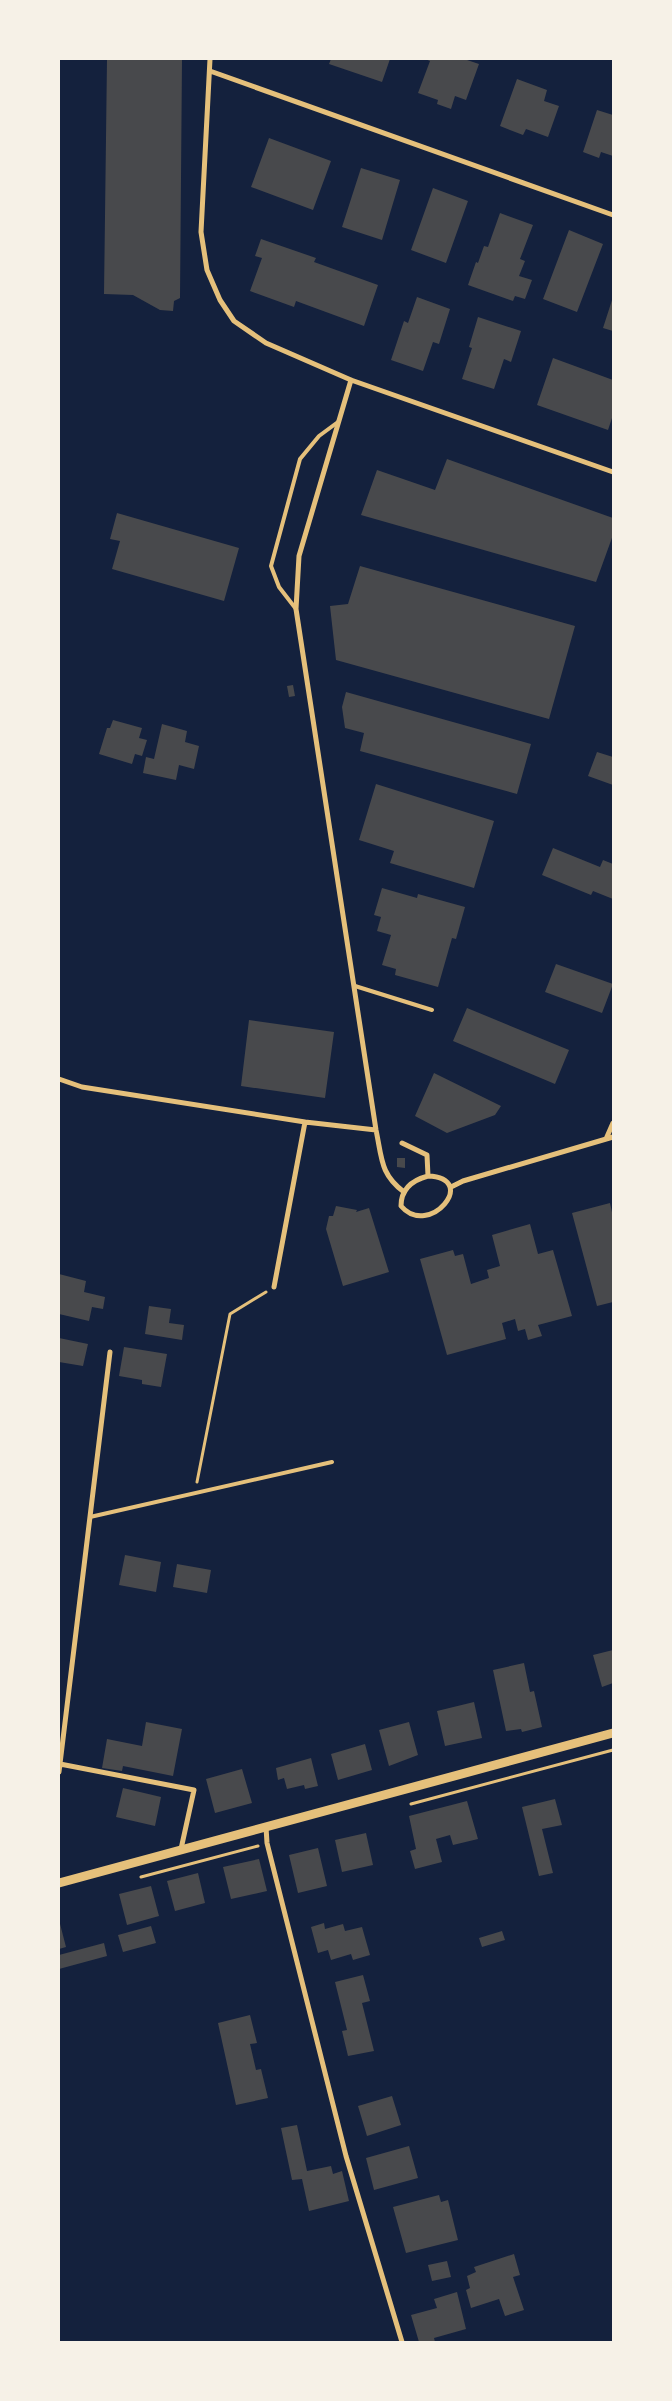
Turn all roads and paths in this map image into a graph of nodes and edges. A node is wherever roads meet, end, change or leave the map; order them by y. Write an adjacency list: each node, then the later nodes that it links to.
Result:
1 (210, 59): 2 (street)
2 (210, 71): 3 (street); 4 (street)
3 (613, 215)
4 (351, 380): 5 (street); 6 (street)
5 (338, 422): 7 (street); 7 (lane)
6 (613, 472)
7 (296, 609): 8 (street)
8 (354, 986): 9 (lane); 13 (street)
9 (432, 1010)
10 (59, 1080): 11 (street)
11 (305, 1122): 13 (street); 20 (street)
12 (613, 1123): 15 (street)
13 (376, 1130): 19 (street)
14 (613, 1137): 15 (street)
15 (606, 1139): 18 (street)
16 (402, 1142): 17 (street)
17 (428, 1176): 18 (street); 19 (street)
18 (451, 1188): 19 (street)
19 (404, 1192)
20 (274, 1287): 23 (path)
21 (110, 1352): 24 (street)
22 (332, 1462): 23 (lane)
23 (195, 1493): 24 (lane)
24 (90, 1517): 27 (street)
25 (613, 1733): 30 (street)
26 (613, 1750): 29 (path)
27 (60, 1764): 28 (street); 32 (street)
28 (59, 1772)
29 (402, 1806)
30 (266, 1827): 31 (street); 32 (street)
31 (267, 1843): 33 (path); 35 (street)
32 (181, 1849): 34 (street)
33 (135, 1878)
34 (59, 1883)
35 (402, 2342)

